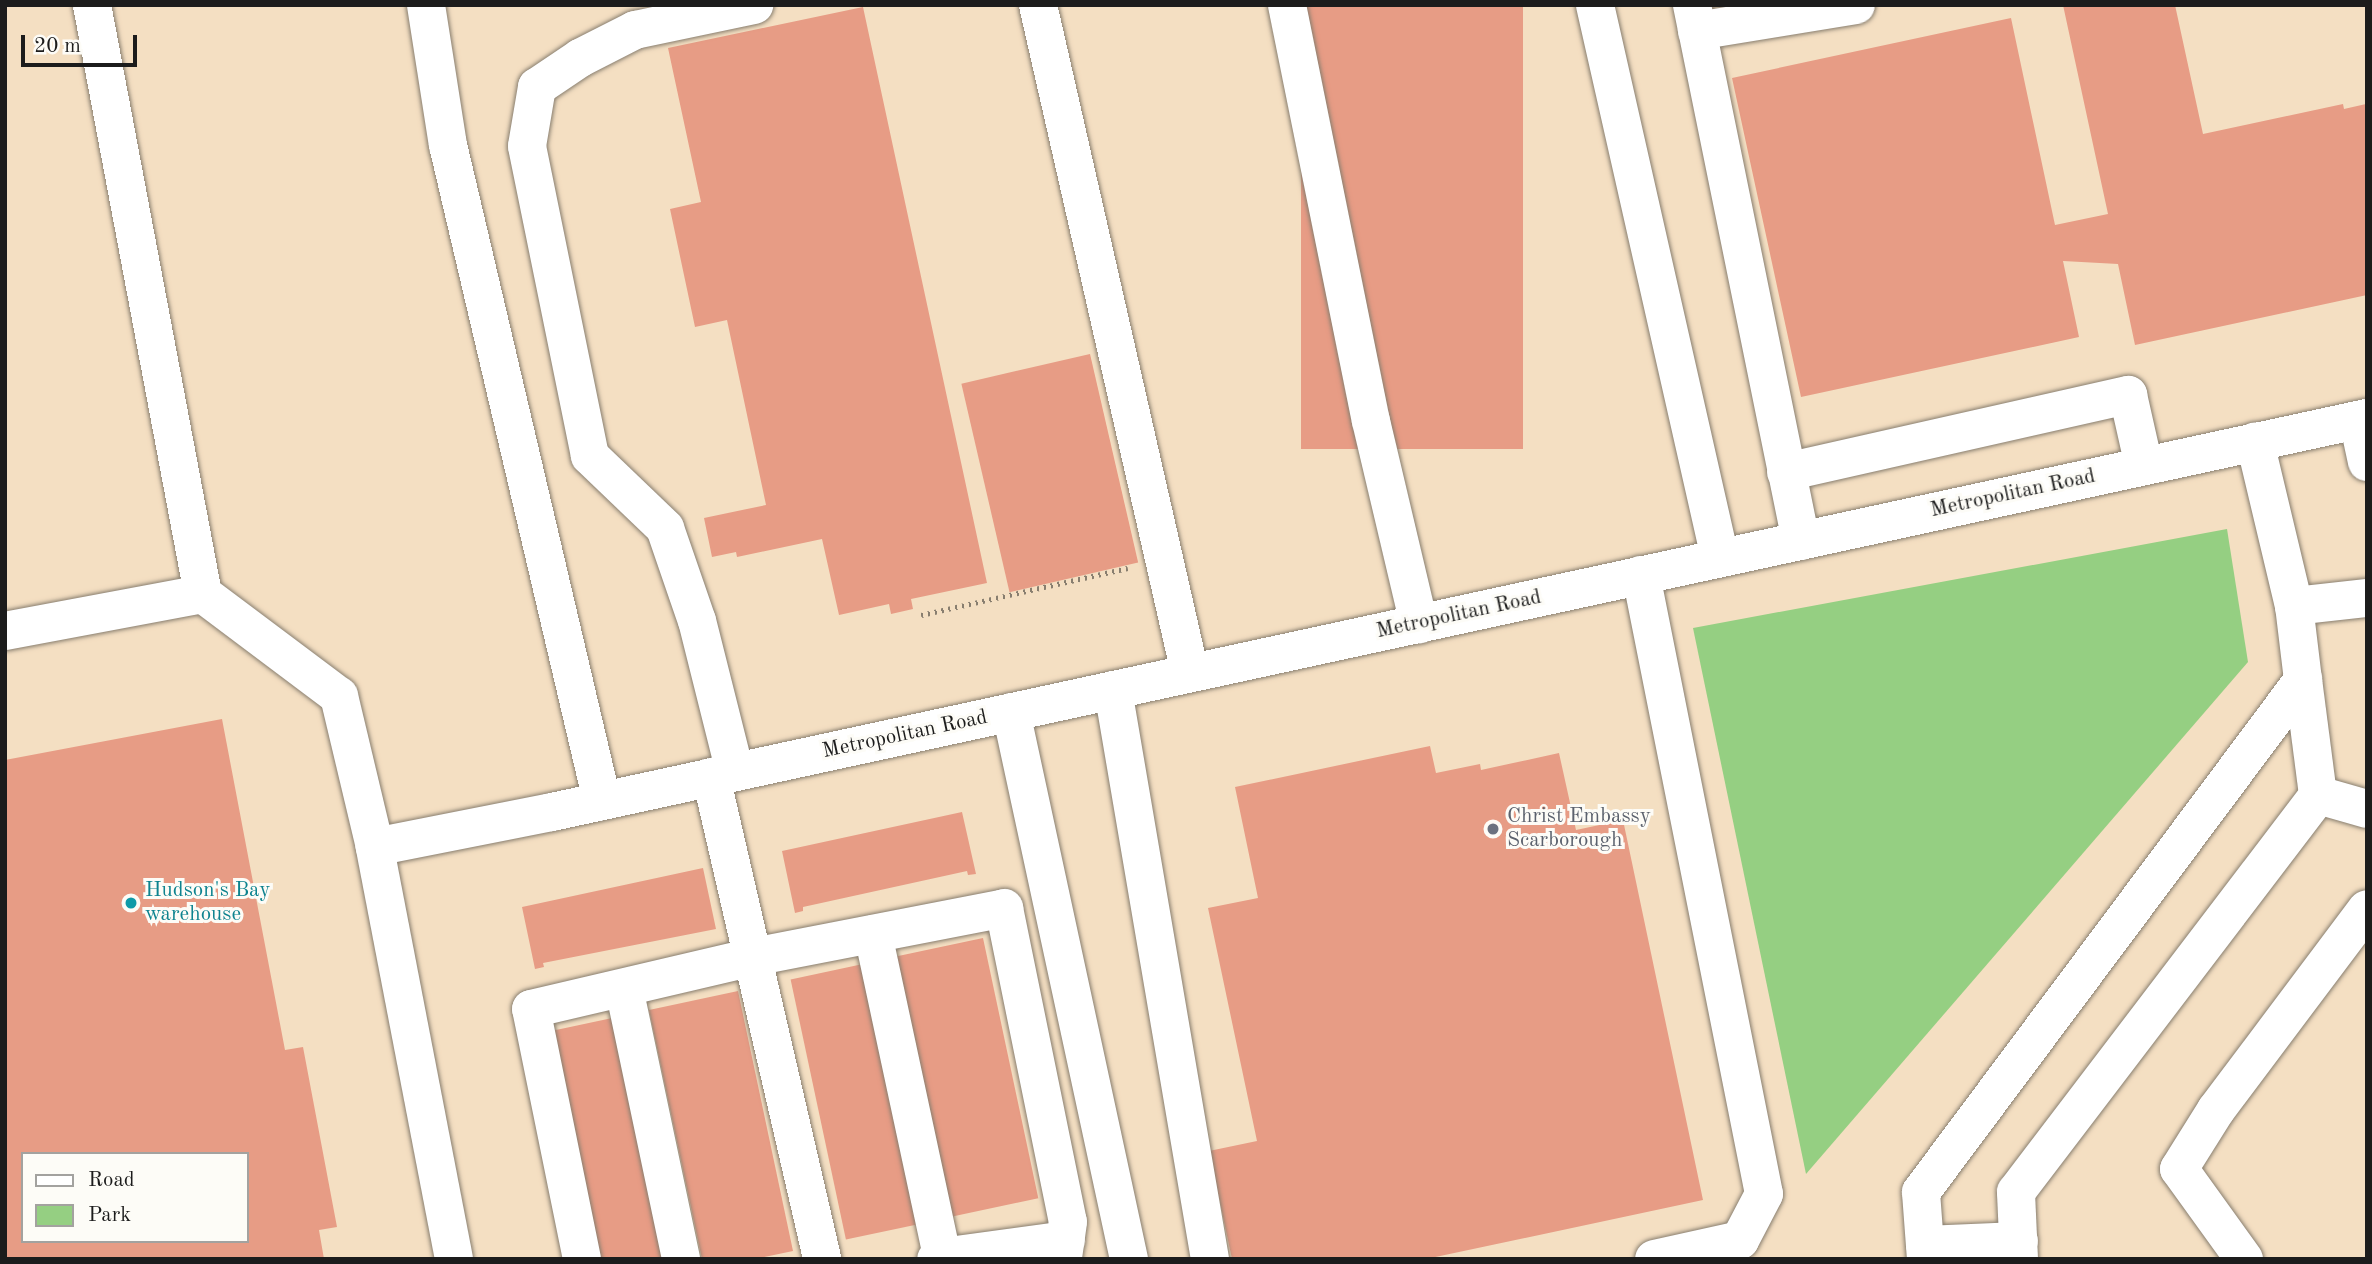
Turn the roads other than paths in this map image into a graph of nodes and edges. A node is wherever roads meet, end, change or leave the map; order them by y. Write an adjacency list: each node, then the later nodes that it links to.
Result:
1 (92, 5): 17 (street)
2 (426, 5): 28 (street)
3 (754, 5): 26 (street)
4 (1038, 5): 22 (street)
5 (1287, 5): 20 (street)
6 (1595, 5): 15 (street)
7 (1856, 5): 8 (street)
8 (1695, 18): 13 (street)
9 (2362, 419): 10 (street, Metropolitan Road); 11 (street)
10 (2255, 442): 12 (street, Metropolitan Road); 19 (street)
11 (2367, 462)
12 (2144, 466): 13 (street); 14 (street, Metropolitan Road)
13 (1786, 472): 14 (street)
14 (1801, 541): 15 (street, Metropolitan Road)
15 (1720, 558): 16 (street, Metropolitan Road)
16 (1641, 575): 20 (street, Metropolitan Road); 45 (street)
17 (203, 594): 21 (street); 30 (street)
18 (2367, 598): 19 (street)
19 (2294, 606): 23 (street)
20 (1419, 624): 22 (street, Metropolitan Road)
21 (5, 631)
22 (1190, 673): 24 (street, Metropolitan Road)
23 (2302, 680): 27 (street); 37 (street)
24 (1114, 690): 25 (street, Metropolitan Road); 44 (street)
25 (1011, 712): 26 (street, Metropolitan Road); 43 (street)
26 (723, 775): 28 (street, Metropolitan Road); 33 (street)
27 (2318, 795): 29 (street); 36 (street)
28 (602, 801): 30 (street, Metropolitan Road)
29 (2367, 809)
30 (374, 847): 39 (street)
31 (2367, 909): 46 (street)
32 (873, 934): 33 (street); 35 (street); 38 (street)
33 (752, 957): 34 (street); 42 (street)
34 (624, 988): 40 (street); 41 (street)
35 (1064, 1249): 38 (street)
36 (2019, 1250): 37 (street)
37 (1926, 1252)
38 (939, 1258)
39 (454, 1259)
40 (582, 1259)
41 (681, 1259)
42 (822, 1259)
43 (1129, 1259)
44 (1210, 1259)
45 (1654, 1259)
46 (2244, 1259)

